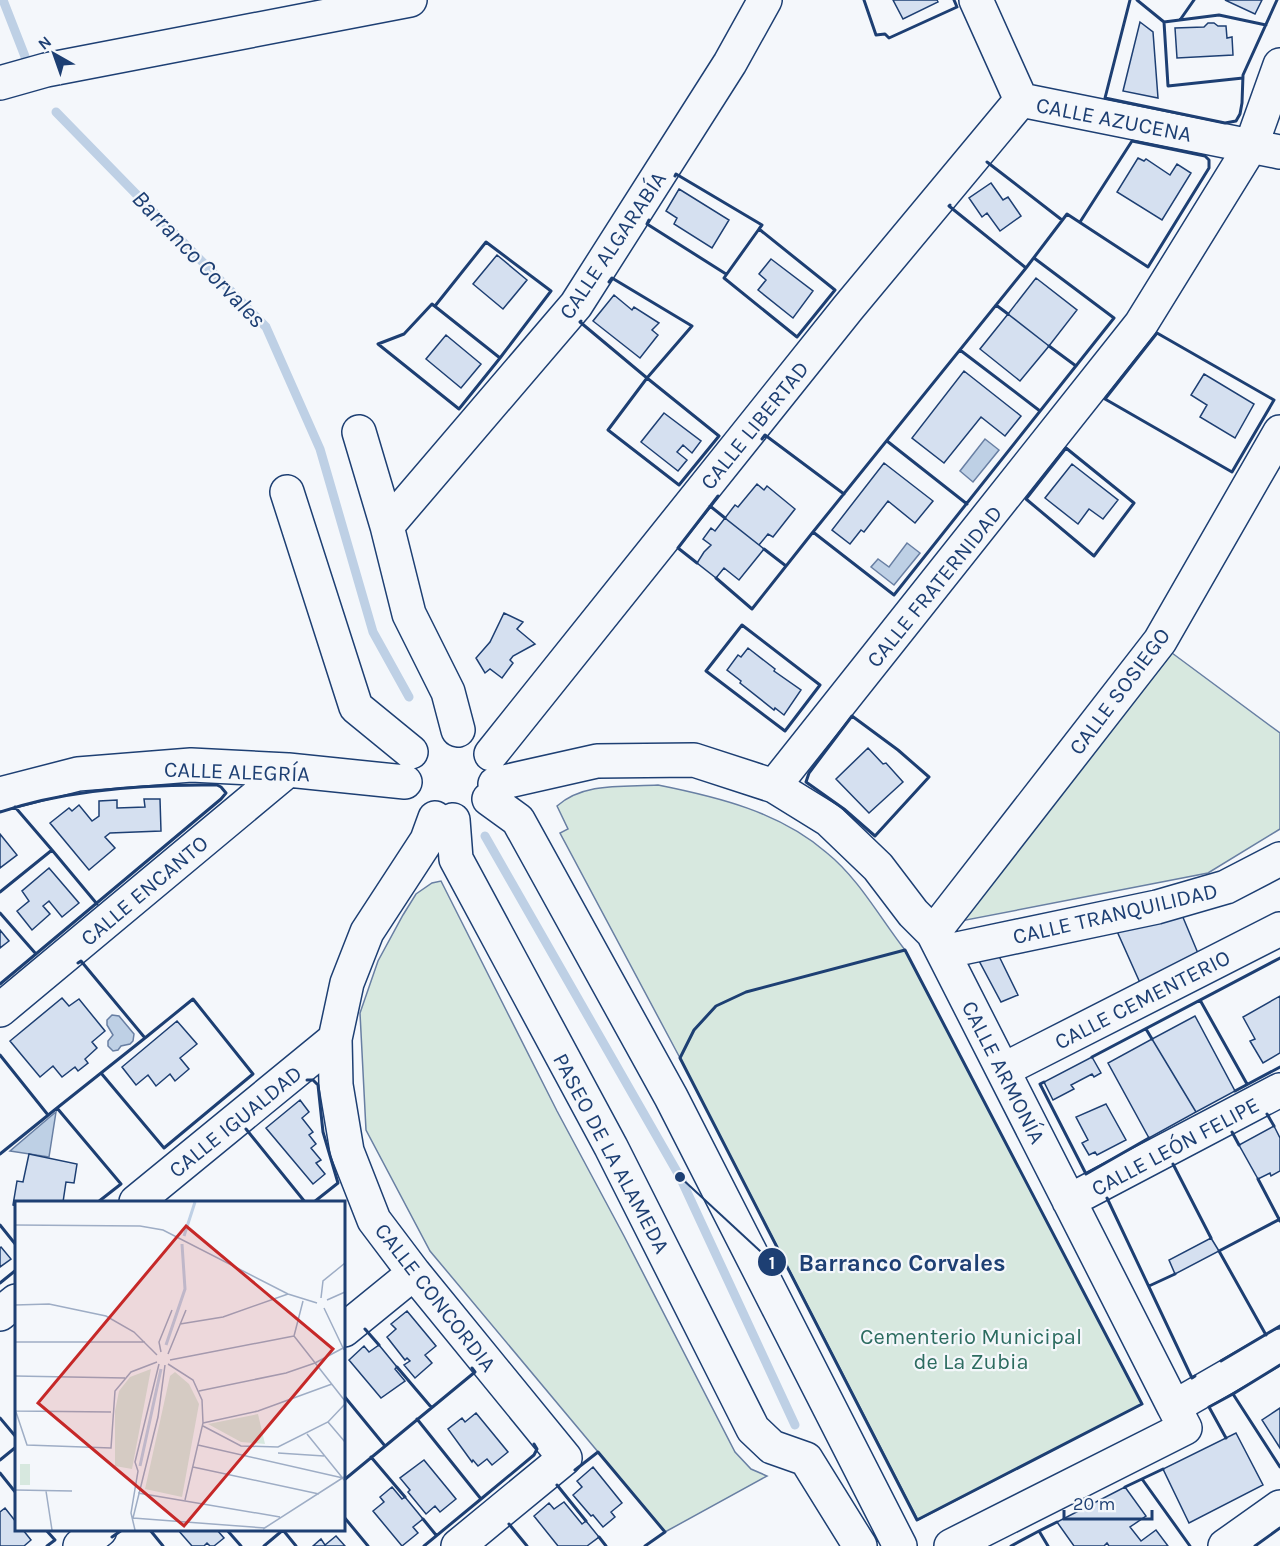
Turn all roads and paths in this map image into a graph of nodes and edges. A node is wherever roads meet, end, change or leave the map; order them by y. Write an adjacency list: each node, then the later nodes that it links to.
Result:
1 (410, 0): 5 (street)
2 (765, 0): 11 (street, CALLE ALGARABÍA)
3 (976, 0): 6 (street, CALLE AZUCENA)
4 (1280, 65): 7 (street, CALLE FRATERNIDAD)
5 (0, 83)
6 (1021, 100): 7 (street, CALLE AZUCENA); 15 (street, CALLE LIBERTAD)
7 (1266, 149): 16 (street, CALLE FRATERNIDAD)
8 (359, 432): 11 (street)
9 (1280, 432): 21 (street, CALLE SOSIEGO)
10 (287, 492): 13 (street)
11 (387, 526): 12 (street)
12 (458, 730): 13 (street); 15 (street)
13 (408, 767): 14 (street, CALLE ALEGRÍA); 18 (street)
14 (288, 770): 17 (street, CALLE ALEGRÍA); 22 (street, CALLE ENCANTO)
15 (492, 779): 16 (street); 18 (street); 34 (street)
16 (774, 786): 21 (street, CALLE ARMONÍA)
17 (0, 794)
18 (444, 819): 23 (street, CALLE CONCORDIA); 35 (street, PASEO DE LA ALAMEDA)
19 (1280, 859): 21 (street, CALLE TRANQUILIDAD)
20 (1280, 929): 24 (street, CALLE CEMENTERIO)
21 (938, 943): 24 (street, CALLE ARMONÍA)
22 (0, 1010)
23 (335, 1040): 26 (street, CALLE IGUALDAD); 28 (street, CALLE CONCORDIA)
24 (1003, 1070): 27 (street, CALLE ARMONÍA)
25 (1280, 1090): 27 (street, CALLE LEÓN FELIPE)
26 (138, 1201)
27 (1069, 1201): 33 (street, CALLE ARMONÍA)
28 (414, 1273): 31 (street); 39 (street, CALLE CONCORDIA)
29 (15, 1302): 30 (street)
30 (0, 1314)
31 (345, 1329)
32 (1280, 1346): 33 (street)
33 (1174, 1407): 42 (street, CALLE ARMONÍA)
34 (843, 1432): 35 (street); 41 (street)
35 (806, 1459): 40 (street)
36 (1280, 1507): 43 (street)
37 (99, 1531): 38 (street)
38 (80, 1546)
39 (458, 1546)
40 (860, 1546)
41 (900, 1546)
42 (951, 1546)
43 (1226, 1546)

